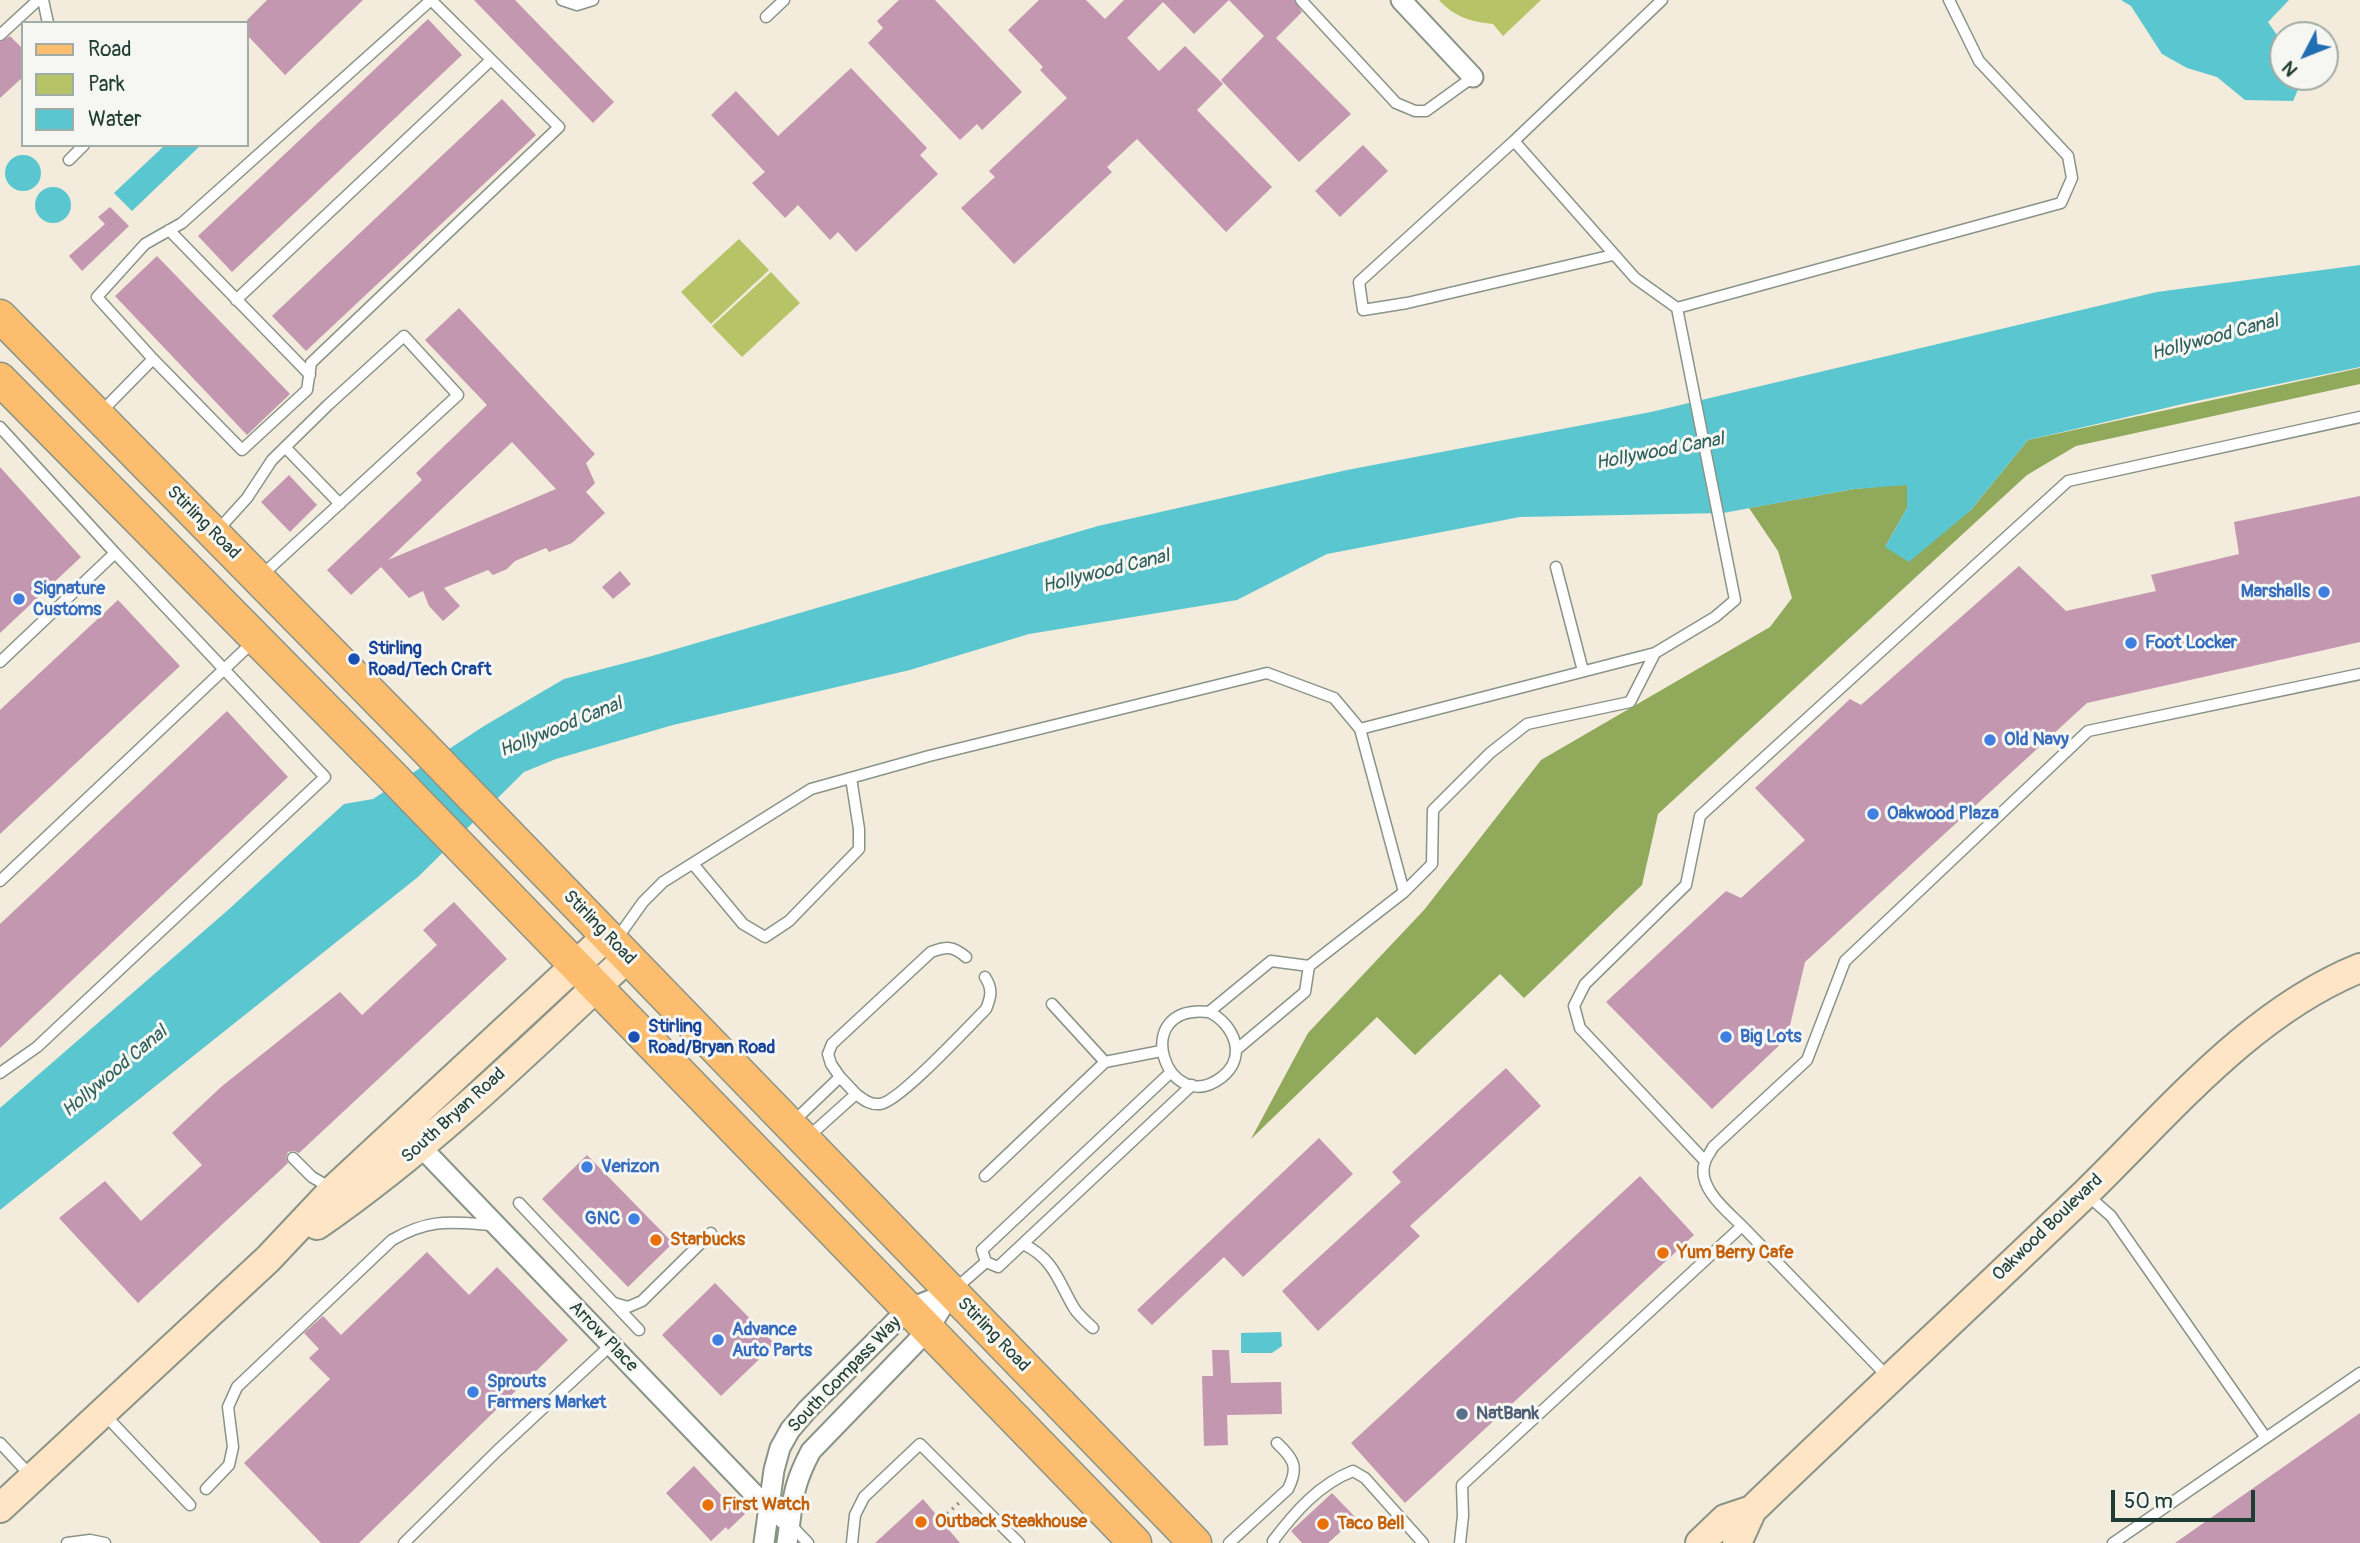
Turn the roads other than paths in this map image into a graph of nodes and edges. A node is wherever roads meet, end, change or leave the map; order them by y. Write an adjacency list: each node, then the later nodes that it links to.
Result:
1 (40, 0): 10 (lane); 11 (lane)
2 (562, 0): 3 (lane)
3 (593, 0)
4 (784, 0): 9 (lane)
5 (1301, 0): 13 (lane)
6 (1401, 0): 13 (street)
7 (1662, 0): 14 (lane)
8 (1949, 0): 20 (lane)
9 (766, 17)
10 (47, 21)
11 (0, 35)
12 (491, 60): 17 (lane); 19 (lane); 23 (lane)
13 (1473, 77)
14 (1514, 141): 18 (lane); 18 (lane)
15 (82, 147): 16 (lane)
16 (69, 160)
17 (169, 230): 19 (lane); 22 (lane)
18 (1613, 255): 20 (lane)
19 (236, 299): 23 (lane)
20 (1677, 309): 36 (lane)
21 (0, 316): 25 (main road, Stirling Road)
22 (153, 359): 23 (lane); 25 (lane)
23 (310, 375)
24 (0, 379): 32 (main road)
25 (98, 416): 30 (main road, Stirling Road)
26 (2360, 417): 66 (lane)
27 (0, 427): 31 (lane)
28 (285, 447): 29 (lane); 29 (lane); 30 (lane)
29 (340, 503): 34 (lane)
30 (215, 534): 34 (main road, Stirling Road)
31 (116, 553): 37 (lane); 39 (lane)
32 (172, 553): 34 (main road); 35 (main road)
33 (1556, 567): 40 (lane)
34 (258, 579): 38 (main road, Stirling Road)
35 (257, 638): 38 (main road); 39 (lane); 51 (main road)
36 (1655, 653): 40 (lane); 46 (lane)
37 (0, 662)
38 (342, 663): 47 (main road, Stirling Road)
39 (225, 668): 45 (lane); 58 (lane)
40 (1583, 671): 42 (lane)
41 (2360, 674): 66 (lane)
42 (1360, 729): 43 (lane); 46 (lane)
43 (851, 778): 44 (lane); 44 (lane)
44 (693, 864): 47 (lane)
45 (0, 881)
46 (1404, 892): 49 (lane)
47 (616, 945): 51 (street, South Bryan Road); 63 (main road, Stirling Road)
48 (966, 957): 60 (lane)
49 (1309, 966): 54 (lane); 55 (lane)
50 (2360, 968): 69 (street, Oakwood Boulevard)
51 (585, 977): 64 (street, South Bryan Road); 68 (street, South Bryan Road); 78 (main road)
52 (985, 977): 62 (lane)
53 (1052, 1004): 57 (lane)
54 (1209, 1012): 55 (lane); 56 (lane)
55 (1236, 1050): 61 (lane)
56 (1161, 1051): 57 (lane); 59 (lane)
57 (1105, 1062): 67 (lane)
58 (0, 1073)
59 (1170, 1073): 61 (lane); 75 (lane)
60 (840, 1077): 62 (lane); 63 (lane)
61 (1192, 1086): 74 (lane)
62 (856, 1094): 63 (lane)
63 (798, 1133): 76 (main road, Stirling Road)
64 (421, 1147): 68 (street, South Bryan Road); 71 (street, Arrow Place)
65 (293, 1158): 68 (lane)
66 (1705, 1161): 72 (lane)
67 (985, 1176)
68 (346, 1193): 84 (street, South Bryan Road)
69 (2085, 1193): 83 (street, Oakwood Boulevard); 85 (lane)
70 (519, 1203): 77 (lane)
71 (496, 1226): 81 (street, Arrow Place); 89 (lane)
72 (1742, 1226): 83 (lane); 108 (lane)
73 (711, 1233): 77 (lane)
74 (1023, 1244): 75 (lane); 79 (lane)
75 (986, 1262): 76 (lane)
76 (951, 1292): 78 (street, South Compass Way); 78 (street, South Compass Way); 104 (main road, Stirling Road)
77 (614, 1303): 80 (lane)
78 (918, 1320): 91 (street, South Compass Way); 94 (street, South Compass Way); 103 (main road)
79 (1093, 1328)
80 (639, 1330)
81 (611, 1345): 91 (street, Arrow Place); 97 (lane)
82 (2360, 1373): 85 (lane)
83 (1889, 1379): 93 (street, Oakwood Boulevard)
84 (102, 1413): 88 (street, South Bryan Road); 90 (lane)
85 (2266, 1438): 111 (lane)
86 (0, 1443): 88 (lane)
87 (1277, 1443): 105 (lane)
88 (33, 1478): 92 (street, South Bryan Road)
89 (206, 1489)
90 (190, 1505)
91 (769, 1507): 94 (street, Arrow Place); 98 (street, South Compass Way)
92 (0, 1508)
93 (1752, 1510): 109 (street, Oakwood Boulevard); 110 (street, Oakwood Boulevard)
94 (789, 1523): 99 (street, South Compass Way); 100 (lane)
95 (67, 1543): 96 (lane)
96 (105, 1543)
97 (404, 1543)
98 (764, 1543)
99 (787, 1543)
100 (808, 1543)
101 (852, 1543): 102 (lane)
102 (1018, 1543)
103 (1135, 1543)
104 (1195, 1543)
105 (1229, 1543)
106 (1275, 1543): 107 (lane)
107 (1423, 1543)
108 (1460, 1543)
109 (1700, 1543)
110 (1737, 1543)
111 (2113, 1543)

